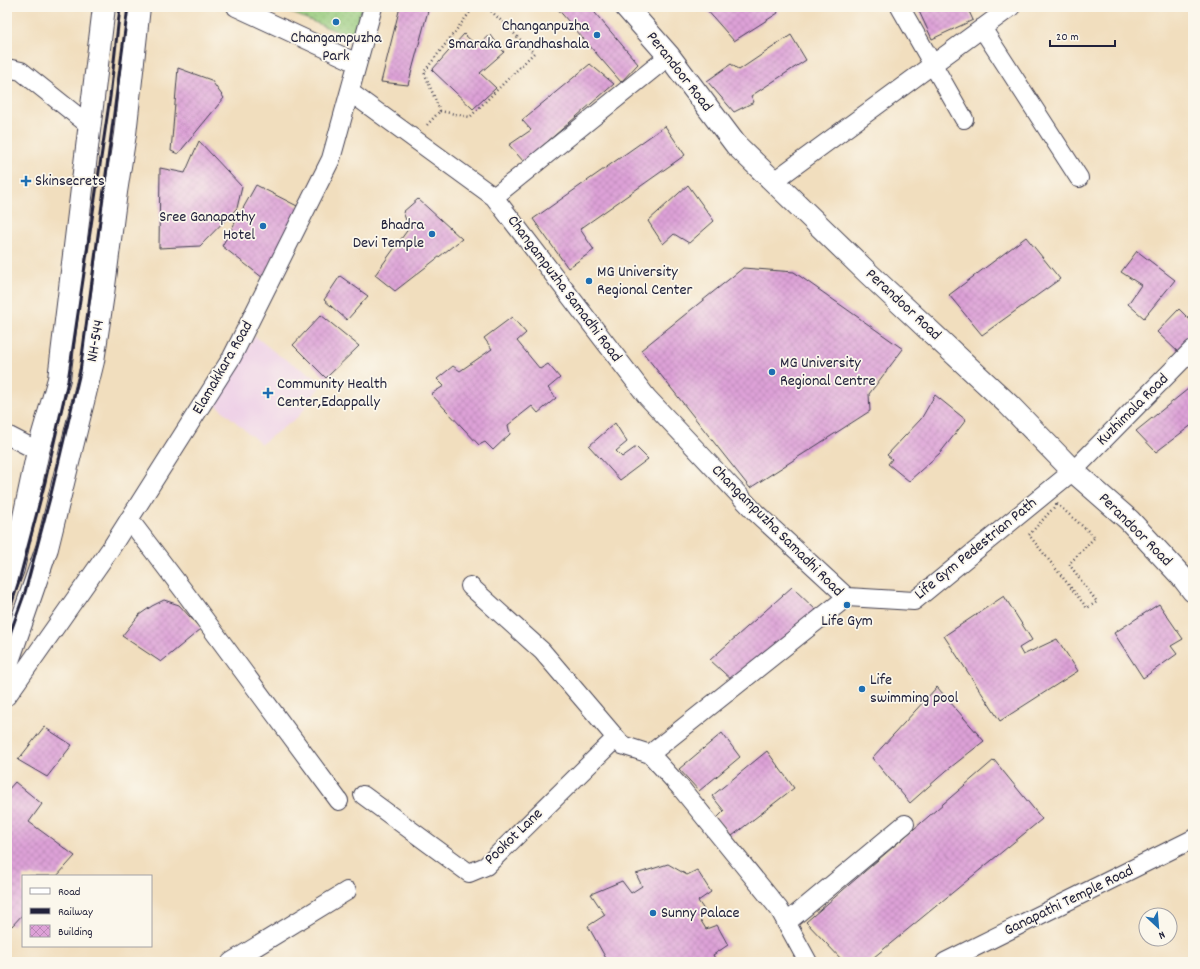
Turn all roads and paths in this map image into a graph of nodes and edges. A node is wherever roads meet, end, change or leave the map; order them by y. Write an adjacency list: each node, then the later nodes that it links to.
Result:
1 (104, 7): 17 (main road, NH-544)
2 (138, 7): 31 (main road, NH-544)
3 (236, 7): 12 (street)
4 (373, 7): 12 (street, Elamakkara Road)
5 (474, 7): 6 (path)
6 (487, 7)
7 (626, 7): 11 (main road, Perandoor Road)
8 (900, 7): 13 (street)
9 (1011, 7): 10 (street)
10 (982, 28): 13 (street); 18 (street)
11 (669, 56): 19 (main road, Perandoor Road); 20 (street)
12 (357, 63): 15 (street, Elamakkara Road)
13 (932, 64): 16 (street); 19 (street)
14 (7, 68): 17 (street)
15 (350, 92): 20 (street, Changampuzha Samadhi Road); 25 (street, Elamakkara Road)
16 (964, 119)
17 (90, 126): 23 (main road, NH-544)
18 (1079, 178)
19 (774, 181): 24 (main road, Perandoor Road)
20 (494, 197): 30 (street, Changampuzha Samadhi Road)
21 (1193, 349): 24 (street, Kuzhimala Road)
22 (7, 436): 23 (street)
23 (38, 451): 27 (main road, NH-544)
24 (1073, 471): 29 (main road, Perandoor Road); 30 (street, Life Gym Pedestrian Path)
25 (130, 519): 32 (street, Elamakkara Road); 36 (street)
26 (1095, 537): 26 (path)
27 (7, 584)
28 (470, 586): 33 (street)
29 (1193, 591)
30 (847, 597): 34 (street, Changampuzha Samadhi Road)
31 (7, 664)
32 (7, 696)
33 (616, 738): 34 (street); 35 (street, Pookot Lane)
34 (650, 754): 40 (street)
35 (363, 795)
36 (339, 801)
37 (905, 824): 40 (street)
38 (1193, 839): 43 (street, Ganapathi Temple Road)
39 (347, 891): 41 (street)
40 (786, 922): 42 (street)
41 (231, 962)
42 (808, 962)
43 (945, 962)

